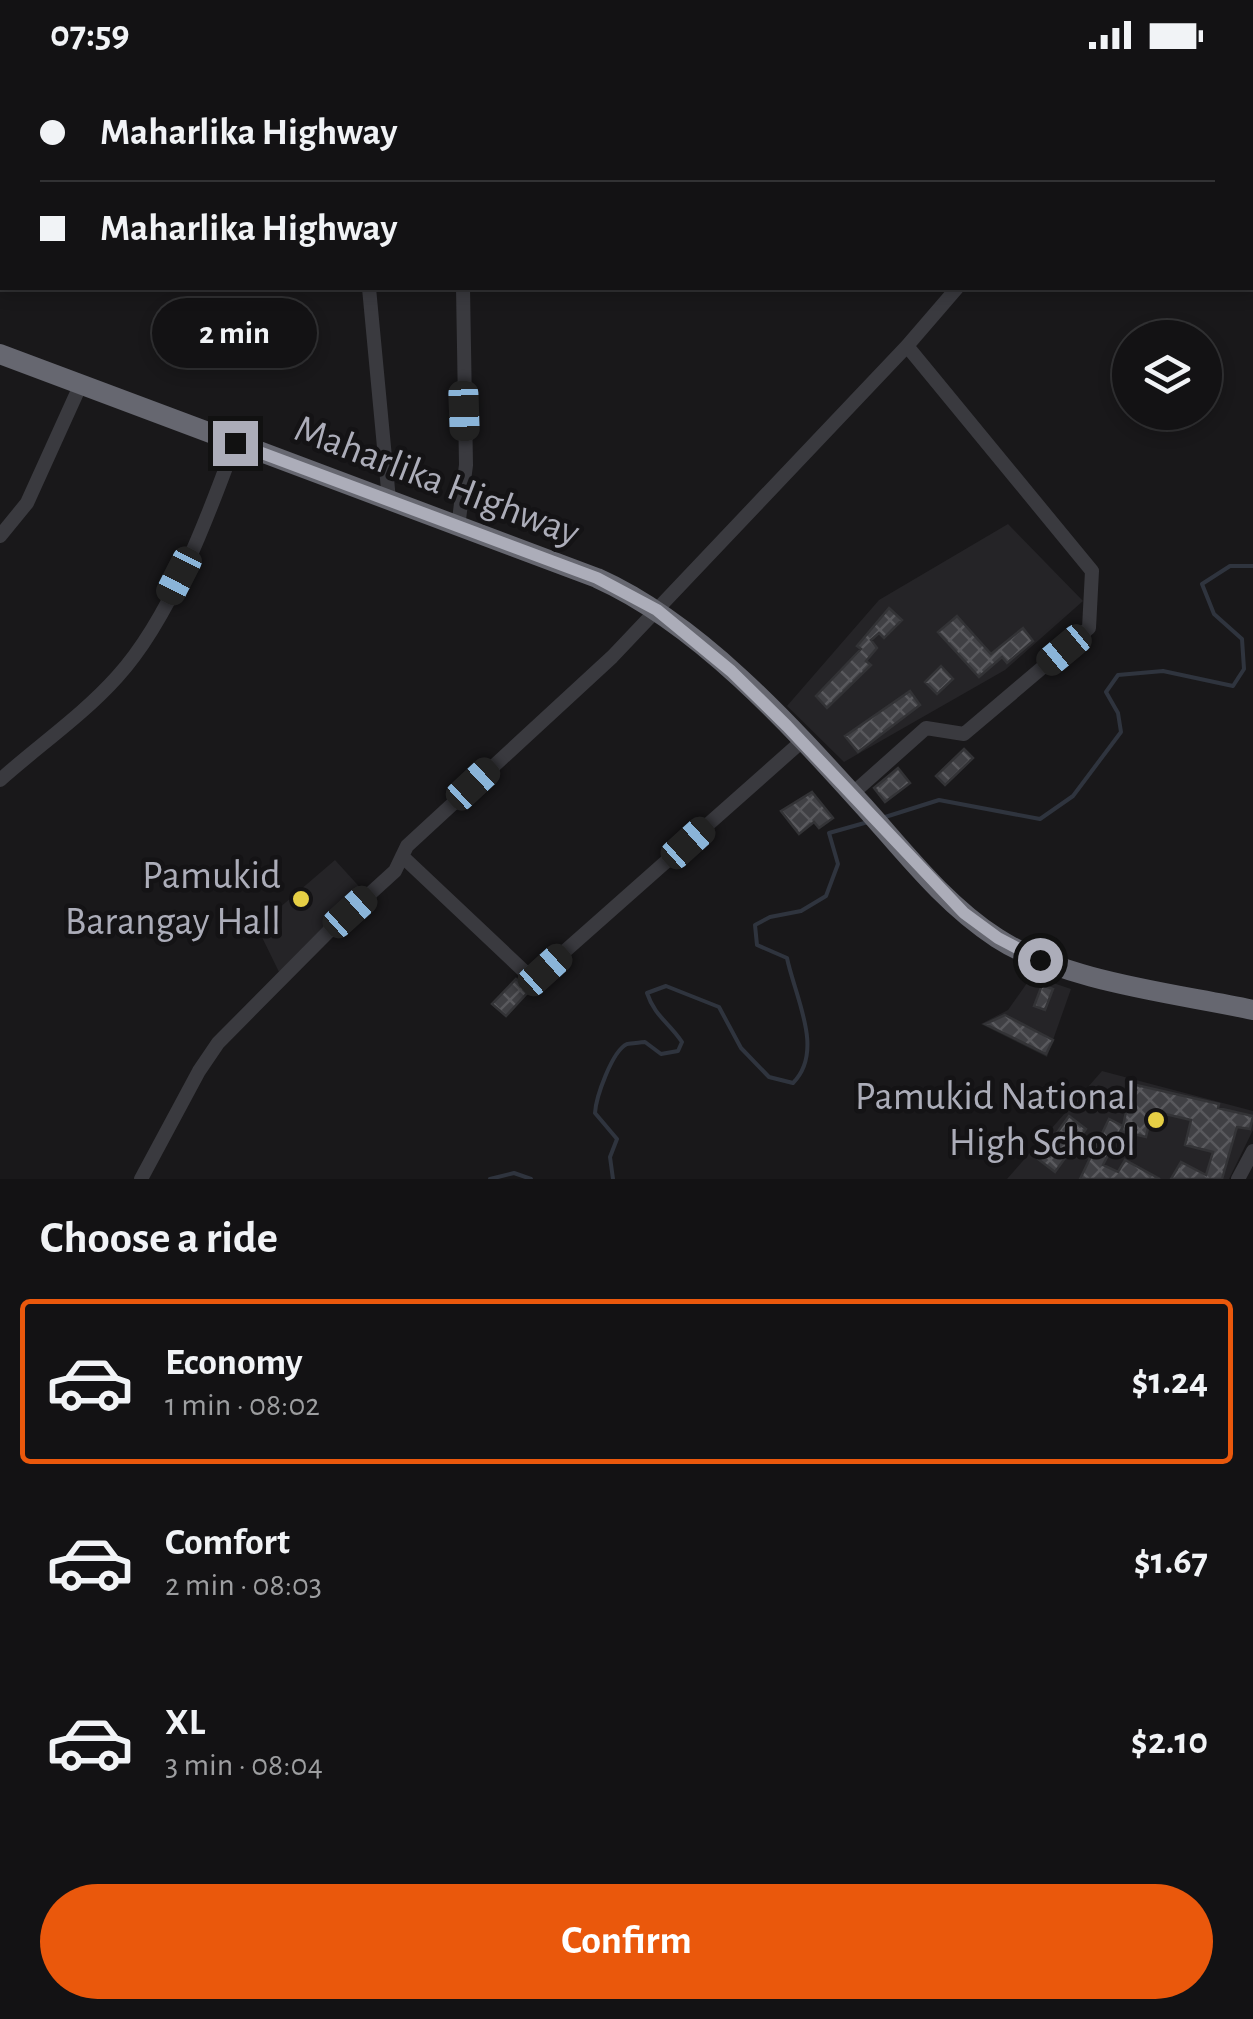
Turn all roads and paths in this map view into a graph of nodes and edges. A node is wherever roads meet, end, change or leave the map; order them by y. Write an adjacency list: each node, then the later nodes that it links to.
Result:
1 (369, 290): 8 (street)
2 (463, 290): 9 (street)
3 (955, 290): 4 (street)
4 (907, 346): 11 (street); 14 (street)
5 (0, 354): 6 (highway, Maharlika Highway)
6 (80, 386): 7 (highway, Maharlika Highway); 10 (street)
7 (235, 443): 8 (highway, Maharlika Highway); 13 (street)
8 (389, 500): 9 (highway, Maharlika Highway)
9 (458, 527): 11 (highway, Maharlika Highway)
10 (0, 536)
11 (657, 610): 12 (highway, Maharlika Highway); 15 (street)
12 (801, 742): 14 (highway, Maharlika Highway); 15 (street)
13 (0, 780)
14 (858, 801): 16 (highway, Maharlika Highway)
15 (402, 856): 18 (street)
16 (1253, 1010)
17 (1253, 1151): 19 (street)
18 (141, 1179)
19 (1238, 1179)

